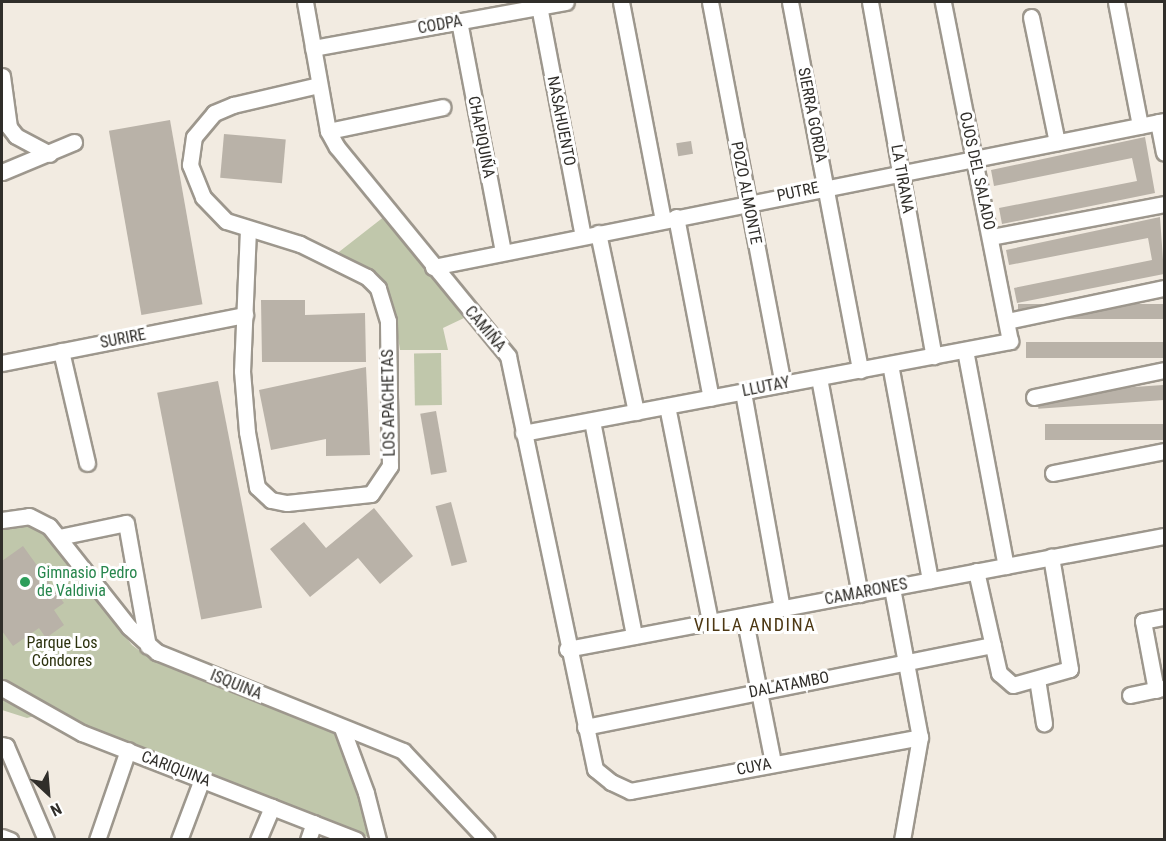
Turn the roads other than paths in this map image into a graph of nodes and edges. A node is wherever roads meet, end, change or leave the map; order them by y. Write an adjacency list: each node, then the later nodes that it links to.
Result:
1 (305, 2): 12 (street, CAMIÑA)
2 (566, 2): 9 (street, CODPA)
3 (621, 2): 29 (street)
4 (710, 2): 27 (street, POZO ALMONTE)
5 (790, 2): 26 (street, SIERRA GORDA)
6 (870, 2): 24 (street, LA TIRANA)
7 (943, 2): 23 (street, OJOS DEL SALADO)
8 (1116, 2): 17 (street)
9 (539, 6): 11 (street, CODPA); 32 (street, NASAHUENTO)
10 (1031, 17): 20 (street)
11 (459, 21): 12 (street, CODPA); 34 (street, CHAPIQUIÑA)
12 (313, 48): 14 (street, CAMIÑA)
13 (2, 76): 22 (street)
14 (319, 85): 18 (street, CAMIÑA); 30 (street, LOS APACHETAS)
15 (443, 107): 18 (street)
16 (1161, 122): 17 (street, PUTRE); 21 (street)
17 (1140, 126): 20 (street, PUTRE)
18 (328, 131): 35 (street, CAMIÑA)
19 (74, 142): 22 (street)
20 (1057, 142): 23 (street, PUTRE)
21 (1164, 152)
22 (50, 154): 25 (street)
23 (974, 158): 24 (street, PUTRE); 33 (street, OJOS DEL SALADO)
24 (900, 171): 26 (street, PUTRE); 42 (street, LA TIRANA)
25 (2, 172)
26 (825, 187): 27 (street, PUTRE); 45 (street, SIERRA GORDA)
27 (748, 202): 29 (street, PUTRE); 48 (street, POZO ALMONTE)
28 (1164, 204): 33 (street)
29 (669, 219): 31 (street, PUTRE); 51 (street)
30 (248, 229): 37 (street, LOS APACHETAS); 37 (street, LOS APACHETAS)
31 (598, 233): 32 (street, PUTRE); 53 (street)
32 (583, 236): 34 (street, PUTRE)
33 (991, 237): 38 (street, OJOS DEL SALADO)
34 (503, 252): 35 (street, PUTRE)
35 (432, 267): 55 (street, CAMIÑA)
36 (1164, 288): 38 (street)
37 (245, 315): 41 (street, SURIRE)
38 (1007, 321): 39 (street, OJOS DEL SALADO)
39 (1010, 341): 40 (street, LLUTAY)
40 (965, 350): 42 (street, LLUTAY); 63 (street)
41 (61, 351): 43 (street, SURIRE); 57 (street)
42 (934, 356): 44 (street, LLUTAY)
43 (2, 363)
44 (890, 364): 45 (street, LLUTAY); 65 (street)
45 (860, 370): 47 (street, LLUTAY)
46 (1164, 370): 50 (street)
47 (819, 378): 48 (street, LLUTAY); 67 (street)
48 (783, 384): 49 (street, LLUTAY)
49 (743, 392): 51 (street, LLUTAY); 68 (street)
50 (1034, 397)
51 (711, 398): 52 (street, LLUTAY)
52 (668, 406): 53 (street, LLUTAY); 71 (street)
53 (636, 412): 54 (street, LLUTAY)
54 (592, 421): 55 (street, LLUTAY); 72 (street)
55 (523, 433): 75 (street, CAMIÑA)
56 (1164, 451): 58 (street)
57 (87, 463)
58 (1053, 473)
59 (2, 520): 61 (street, ISQUINA)
60 (1164, 536): 62 (street, CAMARONES)
61 (58, 537): 74 (street, ISQUINA); 74 (street)
62 (1051, 557): 63 (street, CAMARONES); 77 (street)
63 (1006, 566): 64 (street, CAMARONES)
64 (976, 571): 65 (street, CAMARONES); 73 (street)
65 (930, 580): 66 (street, CAMARONES)
66 (892, 588): 67 (street, CAMARONES); 76 (street)
67 (860, 594): 68 (street, CAMARONES)
68 (782, 608): 69 (street, CAMARONES)
69 (744, 616): 71 (street, CAMARONES); 80 (street)
70 (1164, 617): 79 (street)
71 (710, 622): 72 (street, CAMARONES)
72 (634, 636): 75 (street, CAMARONES)
73 (993, 645): 76 (street, DALATAMBO); 77 (street)
74 (148, 646): 84 (street, ISQUINA)
75 (567, 649): 83 (street, CAMIÑA)
76 (908, 662): 80 (street, DALATAMBO); 85 (street)
77 (1037, 679): 82 (street)
78 (2, 688): 87 (street, CARIQUINA)
79 (1160, 689): 81 (street)
80 (759, 691): 83 (street, DALATAMBO); 88 (street)
81 (1130, 695)
82 (1044, 723)
83 (585, 727): 89 (street, CAMIÑA)
84 (342, 728): 101 (street); 102 (street, ISQUINA)
85 (920, 737): 88 (street, CUYA); 103 (street)
86 (2, 745): 95 (street)
87 (128, 750): 90 (street, CARIQUINA); 96 (street)
88 (773, 763): 89 (street, CUYA)
89 (595, 769)
90 (202, 779): 91 (street, CARIQUINA); 97 (street)
91 (272, 807): 92 (street, CARIQUINA); 98 (street)
92 (314, 823): 99 (street); 100 (street, CARIQUINA)
93 (2, 837): 94 (street)
94 (10, 840)
95 (46, 840)
96 (97, 840)
97 (179, 840)
98 (258, 840)
99 (308, 840)
100 (356, 840)
101 (378, 840)
102 (487, 840)
103 (902, 840)

